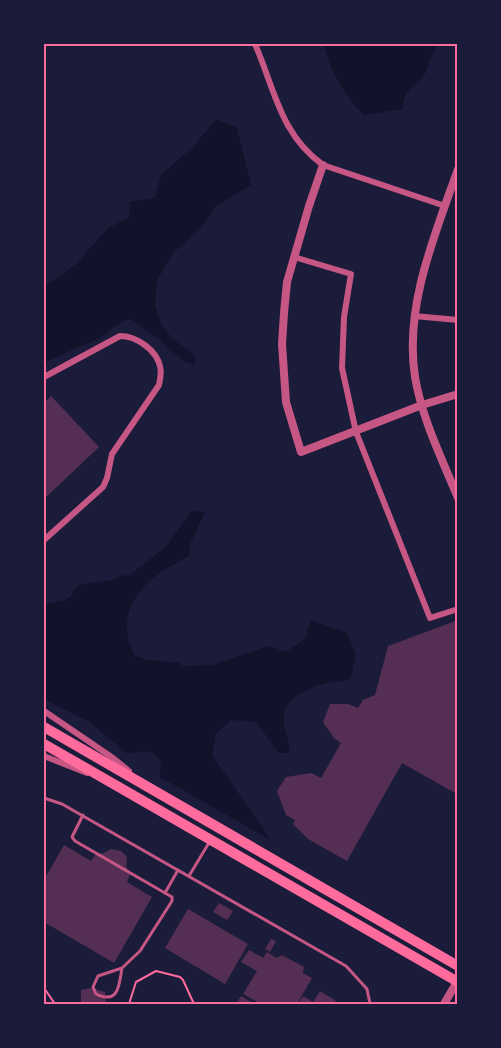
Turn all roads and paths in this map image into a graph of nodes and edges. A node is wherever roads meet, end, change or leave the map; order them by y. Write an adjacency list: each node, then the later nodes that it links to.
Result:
1 (255, 44): 2 (street)
2 (323, 165): 4 (street); 5 (street)
3 (458, 169): 4 (street)
4 (445, 206): 6 (street)
5 (294, 257): 11 (street); 11 (street)
6 (414, 316): 7 (street); 10 (street)
7 (458, 320)
8 (44, 377): 13 (street)
9 (458, 394): 10 (street)
10 (422, 405): 11 (street); 12 (street)
11 (356, 432): 14 (street)
12 (458, 498)
13 (44, 540)
14 (458, 609)
15 (44, 711): 20 (street)
16 (44, 727): 20 (main road)
17 (44, 744): 19 (main road)
18 (44, 756): 19 (street)
19 (102, 778): 23 (main road)
20 (143, 784): 27 (main road)
21 (44, 798): 22 (lane)
22 (83, 815): 24 (lane); 26 (lane)
23 (211, 839): 25 (lane); 29 (main road)
24 (178, 870): 25 (lane); 26 (lane)
25 (189, 876): 34 (lane)
26 (165, 893): 28 (lane)
27 (458, 966)
28 (122, 968): 28 (lane)
29 (457, 981): 35 (street)
30 (44, 988): 31 (path)
31 (56, 1005)
32 (129, 1005): 33 (path)
33 (194, 1005)
34 (370, 1005)
35 (444, 1005)

